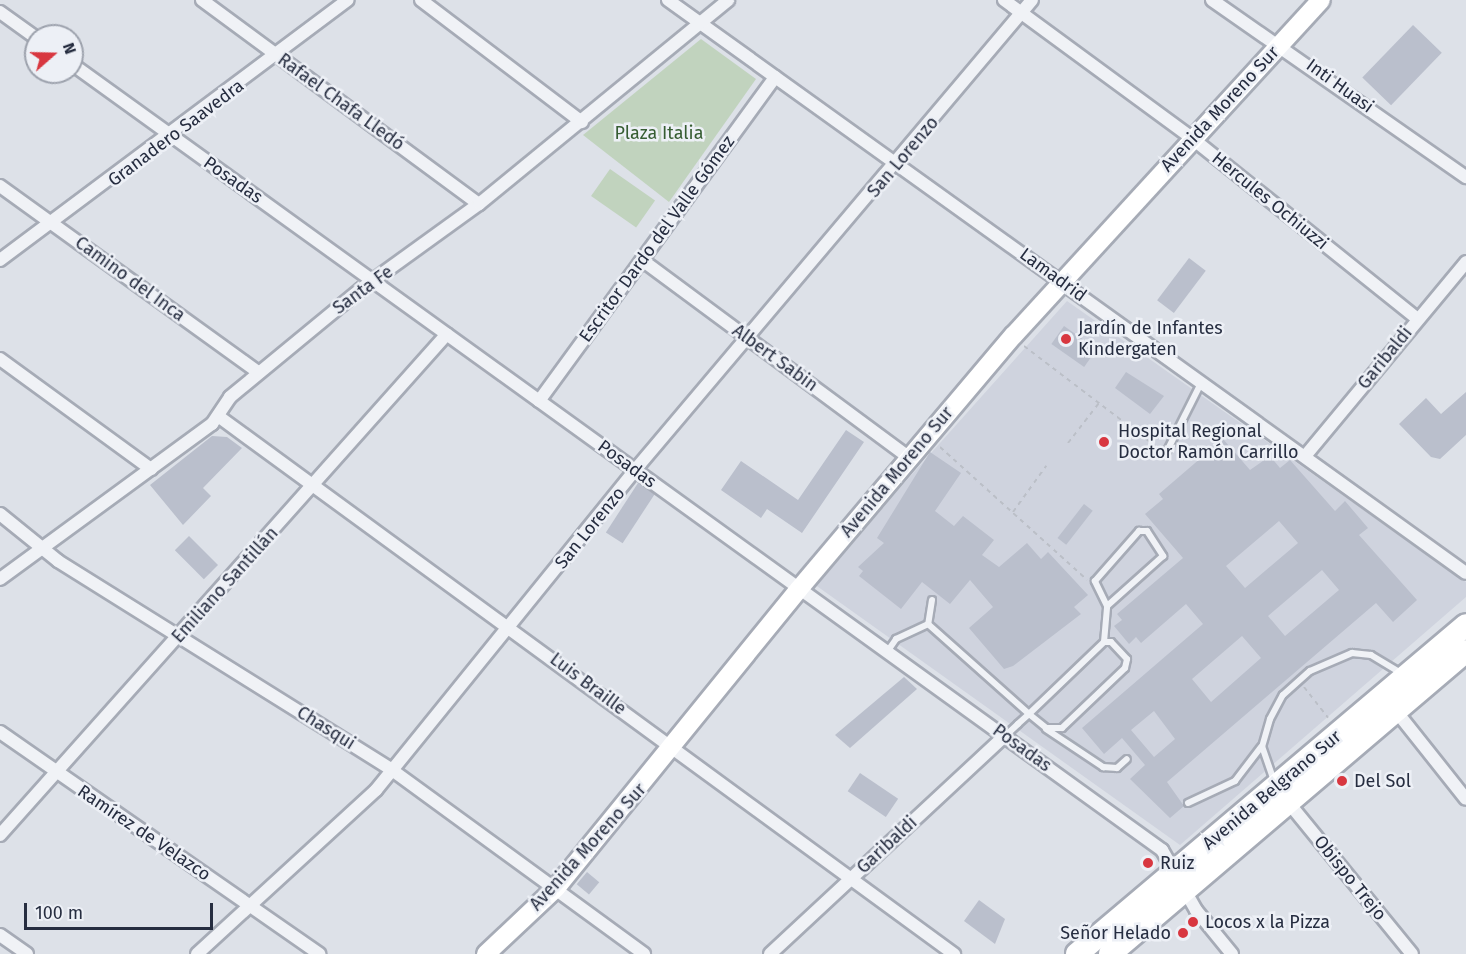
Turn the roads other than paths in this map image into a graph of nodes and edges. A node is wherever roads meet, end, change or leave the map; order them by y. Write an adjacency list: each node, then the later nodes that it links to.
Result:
1 (202, 0): 15 (street, Rafael Chafa Lledó)
2 (348, 0): 15 (street, Granadero Saavedra)
3 (421, 0): 18 (street)
4 (668, 0): 12 (street, Lamadrid)
5 (728, 0): 12 (street, Santa Fe)
6 (1004, 0): 11 (street, Hercules Ochiuzzi)
7 (1032, 0): 11 (street, San Lorenzo)
8 (1212, 0): 14 (street, Inti Huasi)
9 (1321, 0): 14 (street, Avenida Moreno Sur)
10 (0, 12): 13 (street)
11 (1022, 13): 20 (street, Hercules Ochiuzzi); 21 (street, San Lorenzo)
12 (702, 25): 17 (street, Lamadrid); 18 (street, Santa Fe)
13 (24, 29)
14 (1278, 46): 20 (street, Avenida Moreno Sur); 22 (street, Inti Huasi)
15 (279, 56): 19 (street, Granadero Saavedra); 24 (street, Rafael Chafa Lledó)
16 (84, 73): 19 (street, Posadas)
17 (775, 77): 21 (street, Lamadrid); 27 (street, Escritor Dardo del Valle Gómez)
18 (582, 122): 24 (street, Santa Fe)
19 (172, 137): 25 (street, Granadero Saavedra); 29 (street, Posadas)
20 (1193, 139): 30 (street, Avenida Moreno Sur); 31 (street, Hercules Ochiuzzi)
21 (900, 162): 30 (street, Lamadrid); 33 (street, San Lorenzo)
22 (1466, 177)
23 (0, 186): 25 (street, Camino del Inca)
24 (479, 204): 29 (street, Santa Fe)
25 (53, 223): 26 (street, Granadero Saavedra); 35 (street, Camino del Inca)
26 (0, 260)
27 (642, 260): 33 (street, Albert Sabin); 37 (street, Escritor Dardo del Valle Gómez)
28 (1466, 262): 31 (street, Garibaldi)
29 (374, 279): 32 (street, Posadas); 35 (street, Santa Fe)
30 (1061, 282): 36 (street, Lamadrid); 41 (street, Avenida Moreno Sur)
31 (1418, 319): 40 (street, Garibaldi)
32 (447, 334): 37 (street, Posadas); 44 (street, Emiliano Santillán)
33 (749, 338): 41 (street, Albert Sabin); 43 (street, San Lorenzo)
34 (0, 359): 42 (street)
35 (259, 373): 38 (street, Santa Fe)
36 (1201, 384): 39 (lane); 40 (street, Lamadrid)
37 (539, 401): 43 (street, Posadas)
38 (218, 417): 42 (street, Santa Fe); 44 (street, Luis Braille)
39 (1166, 453)
40 (1306, 455): 47 (street, Lamadrid)
41 (908, 457): 49 (street, Avenida Moreno Sur)
42 (151, 469): 46 (street, Santa Fe)
43 (635, 470): 49 (street, Posadas); 54 (street, San Lorenzo)
44 (313, 488): 54 (street, Luis Braille); 55 (street, Emiliano Santillán)
45 (0, 514): 46 (street, Chasqui)
46 (44, 549): 48 (street, Santa Fe); 55 (street, Chasqui)
47 (1466, 573)
48 (0, 579)
49 (799, 588): 57 (street, Posadas); 66 (street, Avenida Moreno Sur)
50 (933, 600): 52 (lane)
51 (1107, 606): 51 (lane); 56 (lane)
52 (928, 624): 57 (lane); 61 (lane)
53 (1466, 625): 59 (highway, Avenida Belgrano Sur)
54 (511, 626): 66 (street, Luis Braille); 68 (street, San Lorenzo)
55 (178, 637): 68 (street, Chasqui); 69 (street, Emiliano Santillán)
56 (1104, 642): 61 (lane); 62 (lane)
57 (887, 651): 64 (street, Posadas)
58 (1466, 651): 60 (highway, Avenida Belgrano Sur)
59 (1406, 676): 65 (lane); 70 (highway, Avenida Belgrano Sur)
60 (1396, 711): 70 (highway, Avenida Belgrano Sur); 71 (street)
61 (1029, 714): 62 (lane); 64 (lane)
62 (1046, 728): 67 (lane)
63 (0, 732): 69 (street, Ramírez de Velazco)
64 (1005, 736): 74 (street, Posadas); 75 (street, Garibaldi)
65 (1262, 747): 70 (lane); 72 (lane)
66 (674, 748): 75 (street, Luis Braille); 76 (street, Avenida Moreno Sur)
67 (1127, 759)
68 (392, 770): 76 (street, Chasqui); 78 (street, San Lorenzo)
69 (54, 773): 73 (street, Emiliano Santillán); 78 (street, Ramírez de Velazco)
70 (1283, 794): 74 (highway, Avenida Belgrano Sur); 77 (highway, Avenida Belgrano Sur); 90 (street, Obispo Trejo)
71 (1466, 799)
72 (1188, 803)
73 (0, 835)
74 (1178, 869): 77 (street); 87 (highway, Avenida Belgrano Sur)
75 (850, 879): 85 (street, Garibaldi); 86 (street, Luis Braille)
76 (556, 888): 83 (street, Avenida Moreno Sur); 84 (street, Chasqui)
77 (1184, 891): 88 (highway, Avenida Belgrano Sur); 89 (street)
78 (252, 905): 81 (street, San Lorenzo); 82 (street, Ramírez de Velazco)
79 (0, 935): 80 (street)
80 (27, 954)
81 (197, 954)
82 (319, 954)
83 (486, 954)
84 (644, 954)
85 (770, 954)
86 (954, 954)
87 (1077, 954)
88 (1110, 954)
89 (1232, 954)
90 (1412, 954)

